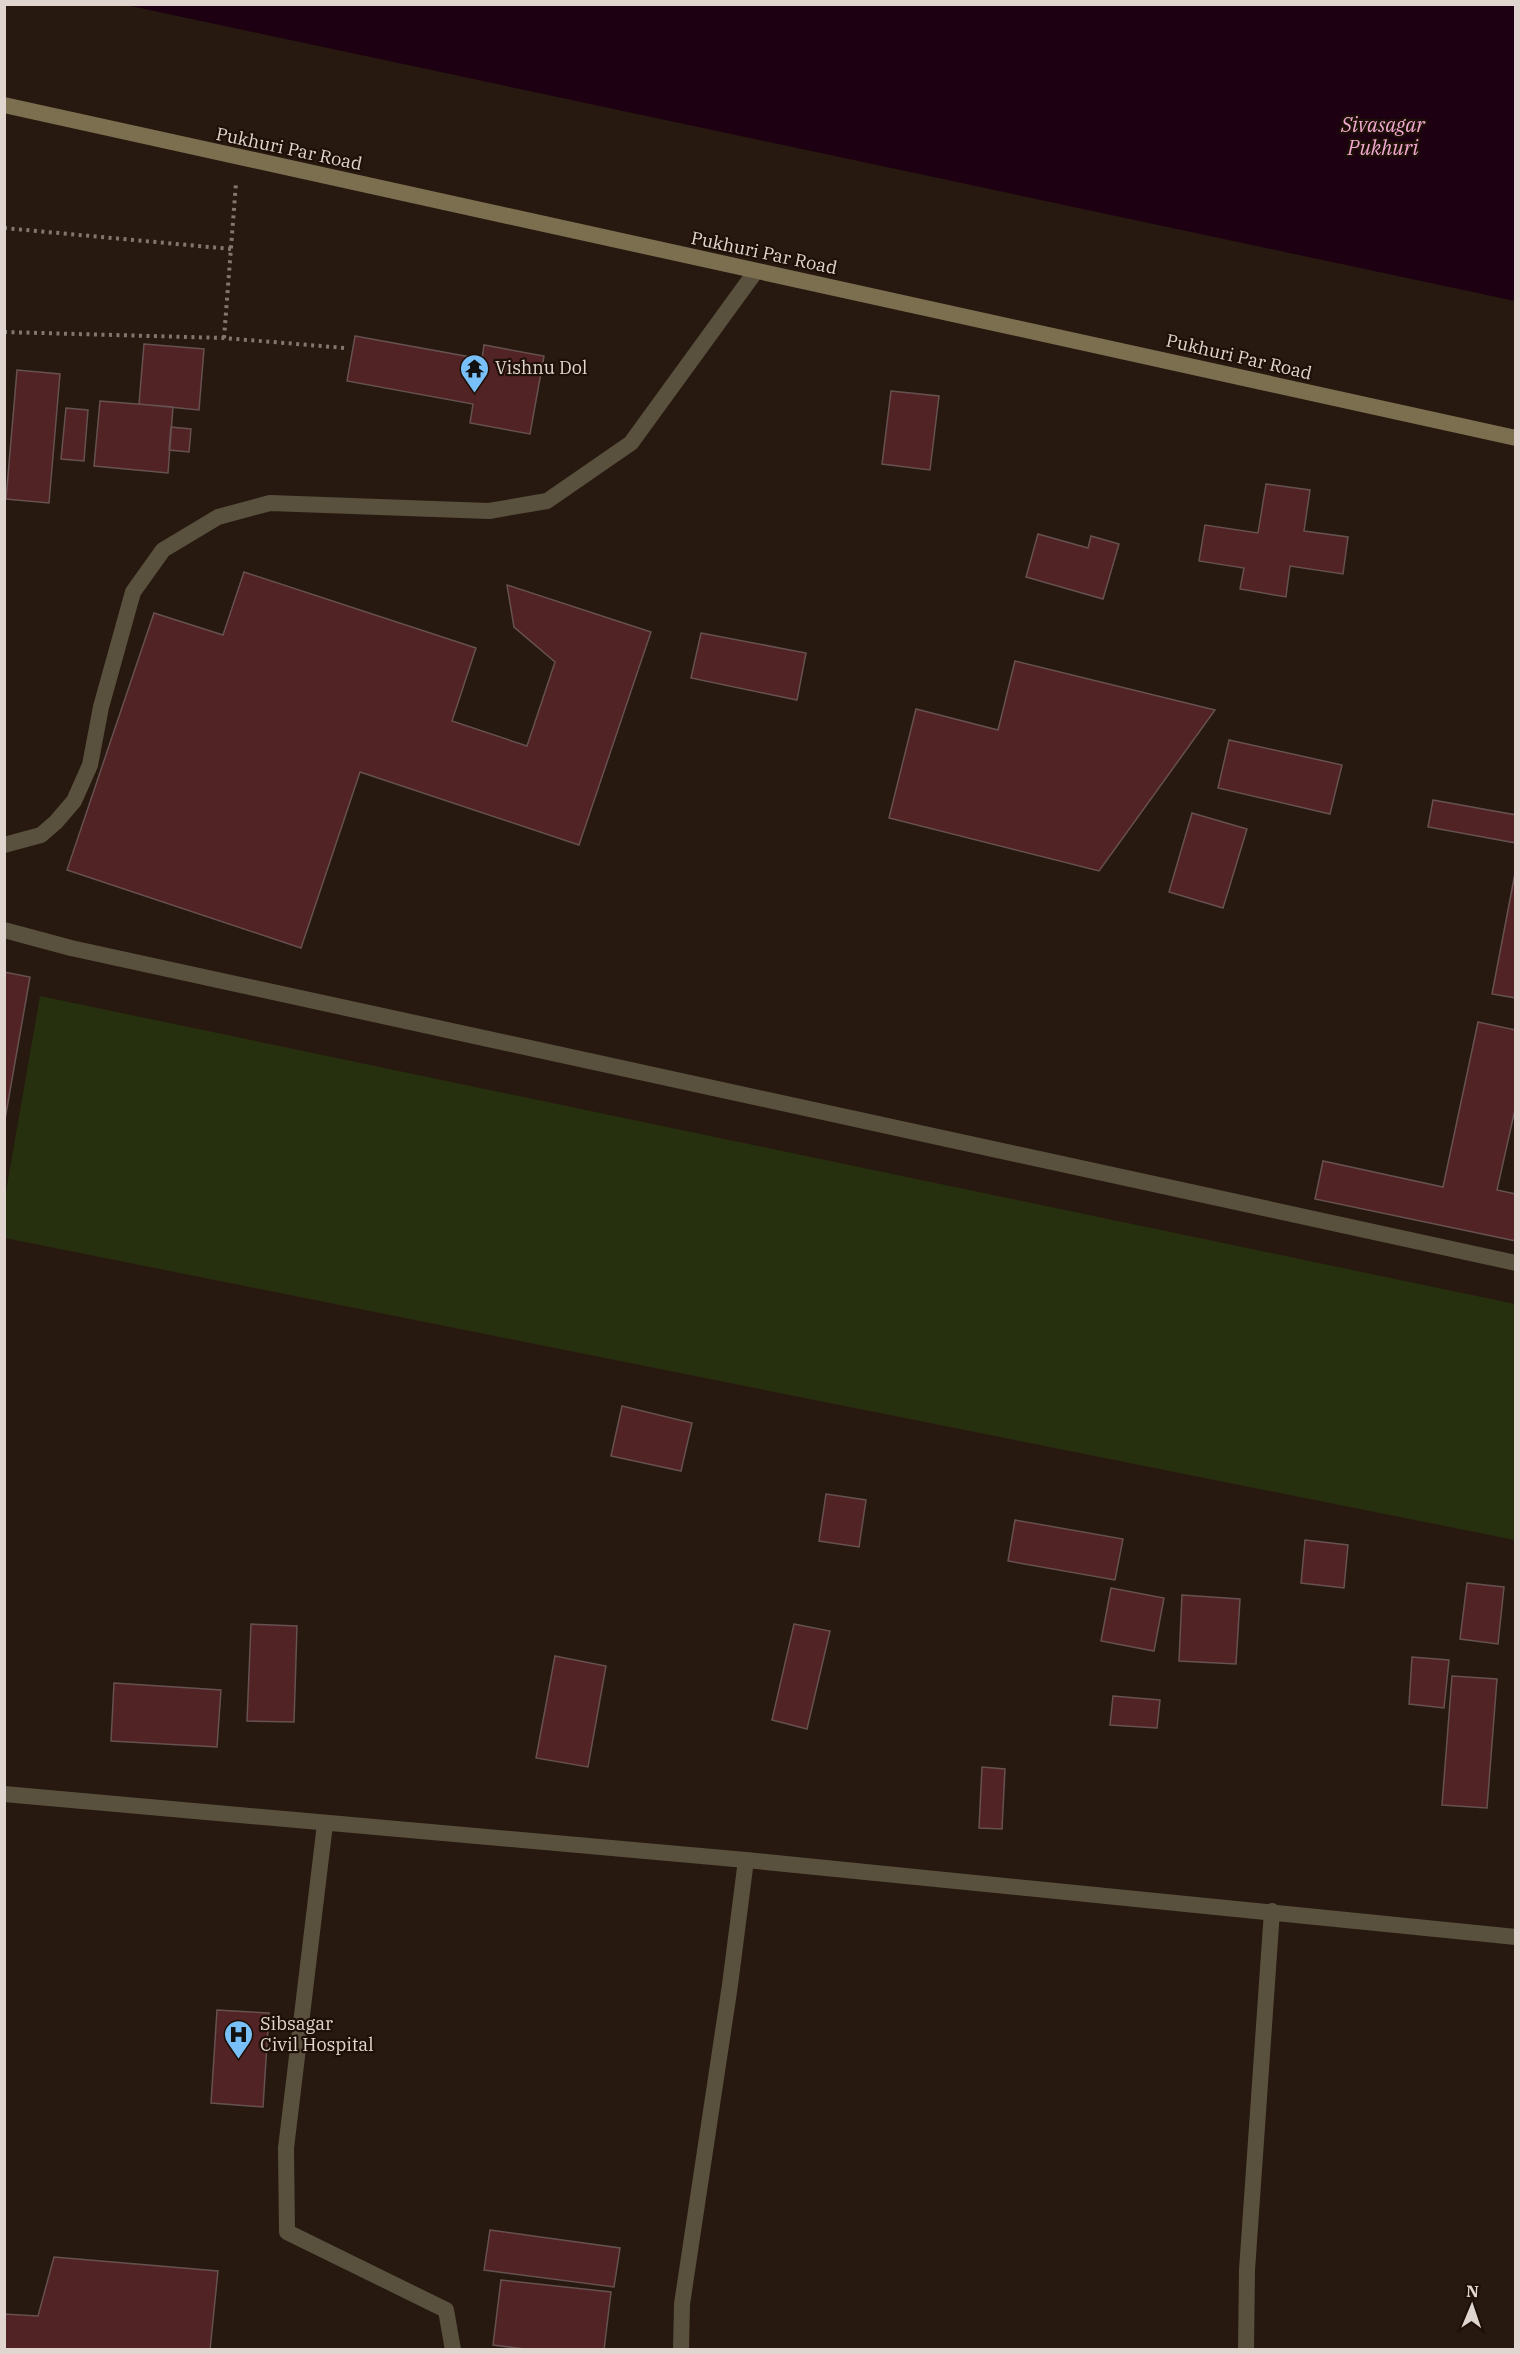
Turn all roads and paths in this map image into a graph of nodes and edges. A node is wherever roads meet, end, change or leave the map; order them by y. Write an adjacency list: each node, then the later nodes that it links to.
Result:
1 (4, 105): 2 (main road, Pukhuri Par Road)
2 (238, 158): 4 (path); 5 (main road, Pukhuri Par Road)
3 (4, 228): 4 (path)
4 (231, 249): 7 (path)
5 (756, 271): 9 (main road, Pukhuri Par Road); 10 (street)
6 (4, 332): 7 (path)
7 (225, 338): 8 (path)
8 (345, 348)
9 (1515, 438)
10 (4, 845)
11 (4, 930): 12 (street)
12 (1515, 1263)
13 (4, 1794): 14 (street)
14 (325, 1824): 15 (street); 18 (street)
15 (746, 1860): 16 (street); 19 (street)
16 (1272, 1911): 17 (street); 20 (street)
17 (1515, 1937)
18 (453, 2349)
19 (681, 2349)
20 (1246, 2349)

